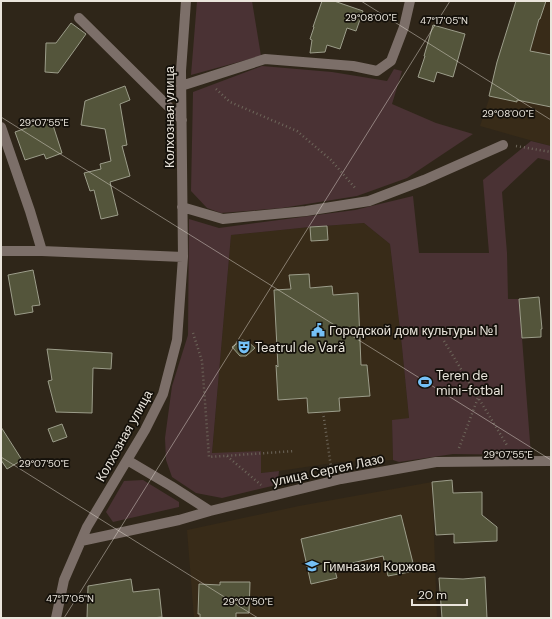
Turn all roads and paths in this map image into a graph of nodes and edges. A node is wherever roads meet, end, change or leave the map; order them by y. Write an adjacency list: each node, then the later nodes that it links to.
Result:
1 (186, 1): 5 (street, Колхозная улица)
2 (410, 1): 4 (street)
3 (79, 18): 6 (street)
4 (206, 79): 5 (street); 10 (path)
5 (182, 86): 6 (street, Колхозная улица)
6 (182, 120): 11 (street, Колхозная улица)
7 (1, 127): 13 (street)
8 (503, 144): 9 (path); 10 (street)
9 (551, 152)
10 (367, 201): 11 (street)
11 (182, 207): 14 (street, Колхозная улица)
12 (1, 251): 13 (street)
13 (42, 251): 14 (street)
14 (183, 257): 21 (street, Колхозная улица)
15 (191, 327): 20 (path)
16 (444, 341): 17 (path)
17 (479, 398): 23 (path); 24 (path)
18 (323, 412): 25 (path)
19 (295, 451): 20 (path)
20 (226, 456): 26 (path)
21 (127, 460): 27 (street); 28 (street, Колхозная улица)
22 (551, 460): 24 (street, улица Сергея Лазо)
23 (454, 462): 24 (street, улица Сергея Лазо); 25 (street, улица Сергея Лазо)
24 (518, 462)
25 (332, 481): 26 (street, улица Сергея Лазо)
26 (274, 495): 27 (street, улица Сергея Лазо)
27 (210, 511): 28 (street, улица Сергея Лазо)
28 (81, 541): 29 (street, Колхозная улица)
29 (56, 618)

